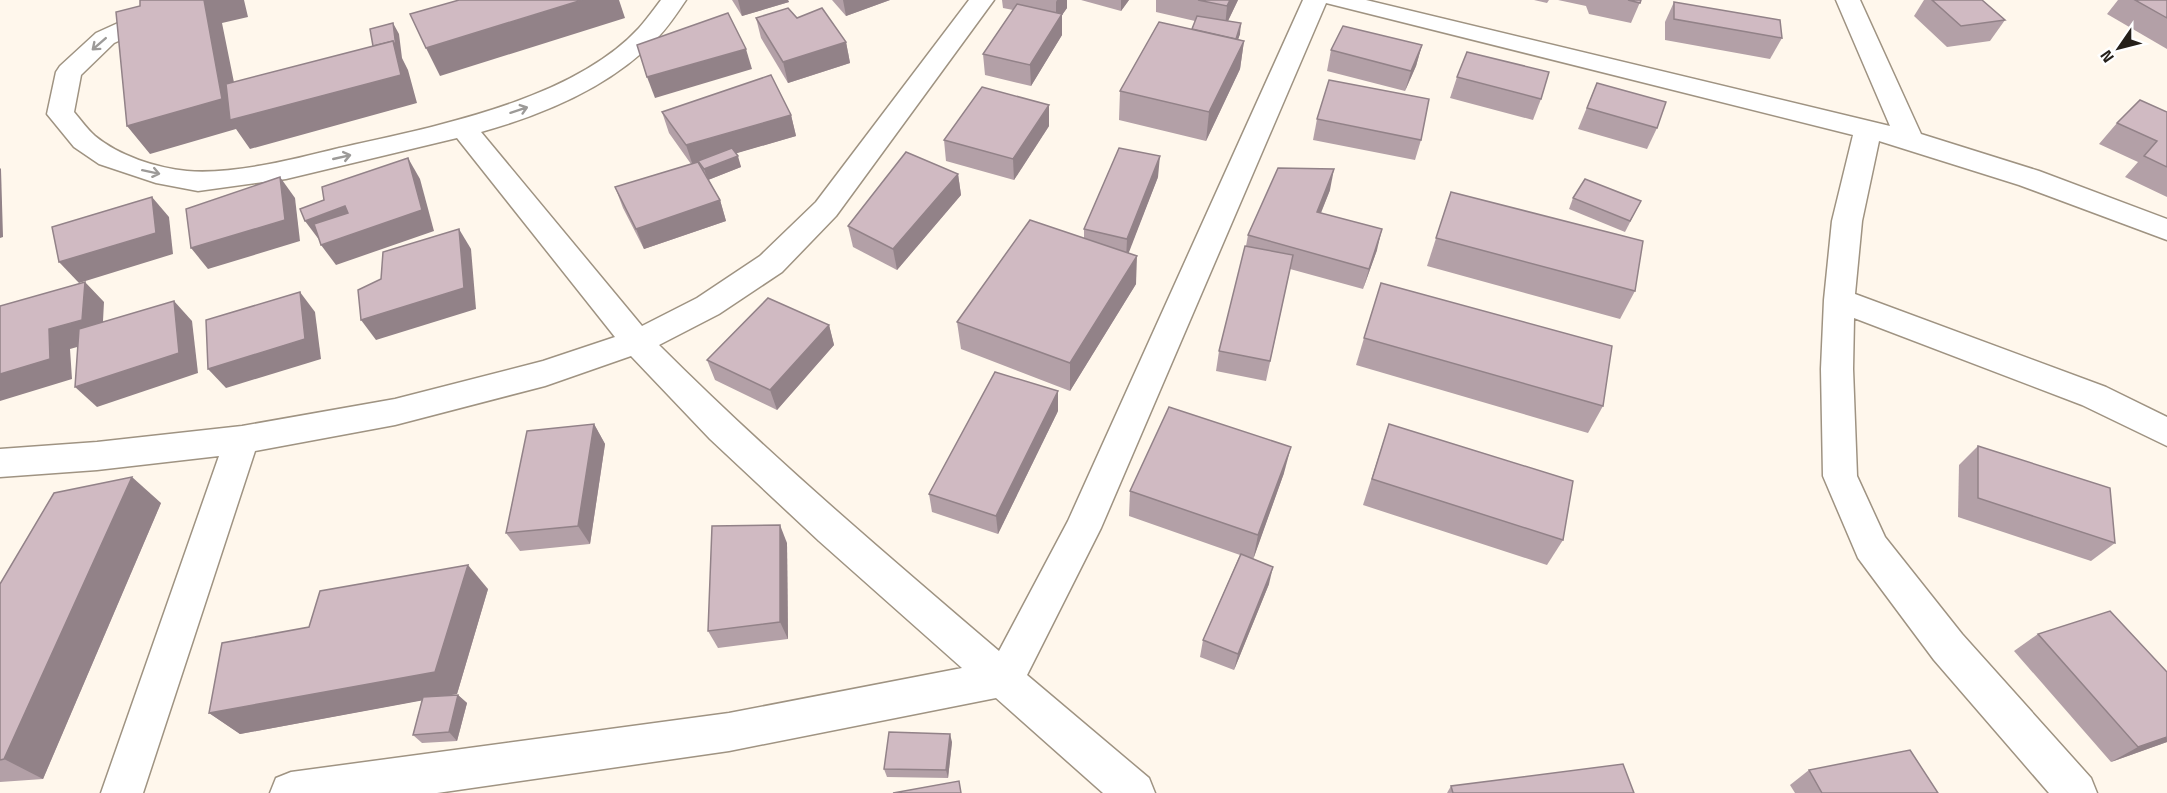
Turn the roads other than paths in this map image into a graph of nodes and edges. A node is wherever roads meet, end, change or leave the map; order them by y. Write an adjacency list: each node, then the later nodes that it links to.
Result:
1 (189, 0): 7 (street, one-way to 7)
2 (674, 0): 7 (street, one-way to 2)
3 (982, 0): 12 (street)
4 (1315, 0): 16 (street)
5 (1336, 0): 8 (street)
6 (1848, 0): 9 (street)
7 (464, 129): 12 (street)
8 (1868, 130): 9 (street); 11 (street)
9 (1910, 140): 10 (street)
10 (2167, 230)
11 (1839, 300): 13 (street); 20 (street)
12 (637, 342): 14 (street); 16 (street)
13 (2167, 432)
14 (242, 440): 15 (street); 17 (street)
15 (0, 463)
16 (1005, 678): 18 (street); 19 (street)
17 (122, 793)
18 (291, 793)
19 (1134, 793)
20 (2076, 793)

